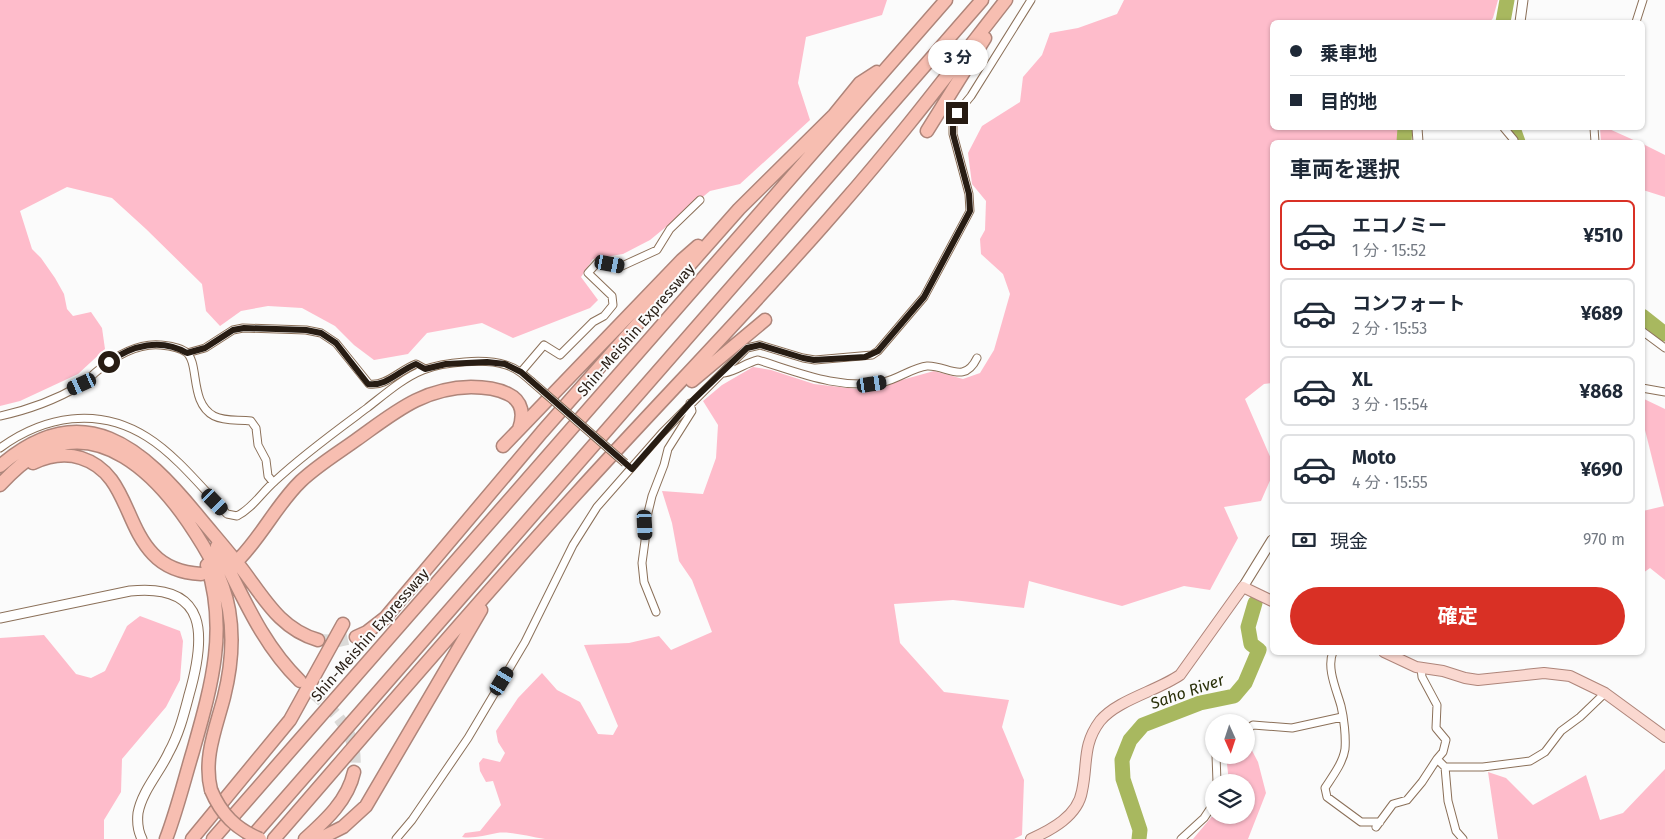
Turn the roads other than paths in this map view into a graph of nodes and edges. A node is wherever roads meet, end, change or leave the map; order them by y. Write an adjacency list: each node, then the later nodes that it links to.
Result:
1 (946, 0): 9 (highway, Shin-Meishin Expressway)
2 (982, 0): 63 (highway)
3 (1007, 0): 11 (highway); 28 (highway)
4 (1031, 0): 22 (street)
5 (1523, 0): 7 (street)
6 (1643, 0): 8 (street)
7 (1520, 20)
8 (1637, 20)
9 (889, 64): 14 (highway); 62 (highway, Shin-Meishin Expressway)
10 (1506, 130): 12 (street)
11 (926, 131)
12 (1514, 140)
13 (700, 200): 21 (street)
14 (739, 209): 27 (highway); 44 (highway)
15 (765, 320): 28 (highway)
16 (1645, 333): 17 (street)
17 (1665, 348)
18 (187, 353): 20 (street); 26 (street); 33 (street)
19 (977, 358): 22 (street)
20 (425, 369): 21 (street); 33 (street)
21 (521, 372): 31 (street, bridge)
22 (723, 373): 25 (street)
23 (1645, 389): 24 (street)
24 (1665, 392)
25 (690, 403): 31 (street); 41 (street)
26 (0, 416)
27 (519, 429): 29 (highway); 36 (highway)
28 (637, 429): 37 (highway)
29 (503, 446)
30 (0, 448): 33 (street)
31 (632, 469): 67 (street)
32 (3, 475): 34 (highway); 38 (highway)
33 (273, 482)
34 (196, 523): 45 (highway); 49 (highway); 60 (highway); 64 (highway, bridge)
35 (1270, 543): 39 (street)
36 (240, 558)
37 (510, 569): 58 (highway); 65 (highway)
38 (201, 574)
39 (1243, 587): 40 (main road); 68 (main road)
40 (1270, 600)
41 (656, 612)
42 (0, 618): 59 (street)
43 (343, 624): 61 (highway)
44 (356, 637)
45 (318, 640)
46 (1332, 655): 51 (street)
47 (1391, 655): 48 (main road)
48 (1421, 668): 50 (main road); 54 (street)
49 (300, 681)
50 (1605, 693): 53 (main road); 55 (street)
51 (1342, 718): 52 (street); 54 (street)
52 (1255, 726)
53 (1665, 737)
54 (1437, 759): 55 (street)
55 (1445, 767): 70 (street)
56 (354, 772): 66 (highway)
57 (1205, 816): 69 (street)
58 (325, 837)
59 (142, 839)
60 (166, 839)
61 (192, 839)
62 (213, 839)
63 (250, 839)
64 (260, 839)
65 (274, 839)
66 (305, 839)
67 (396, 839)
68 (1030, 839)
69 (1181, 839)
70 (1463, 839)

